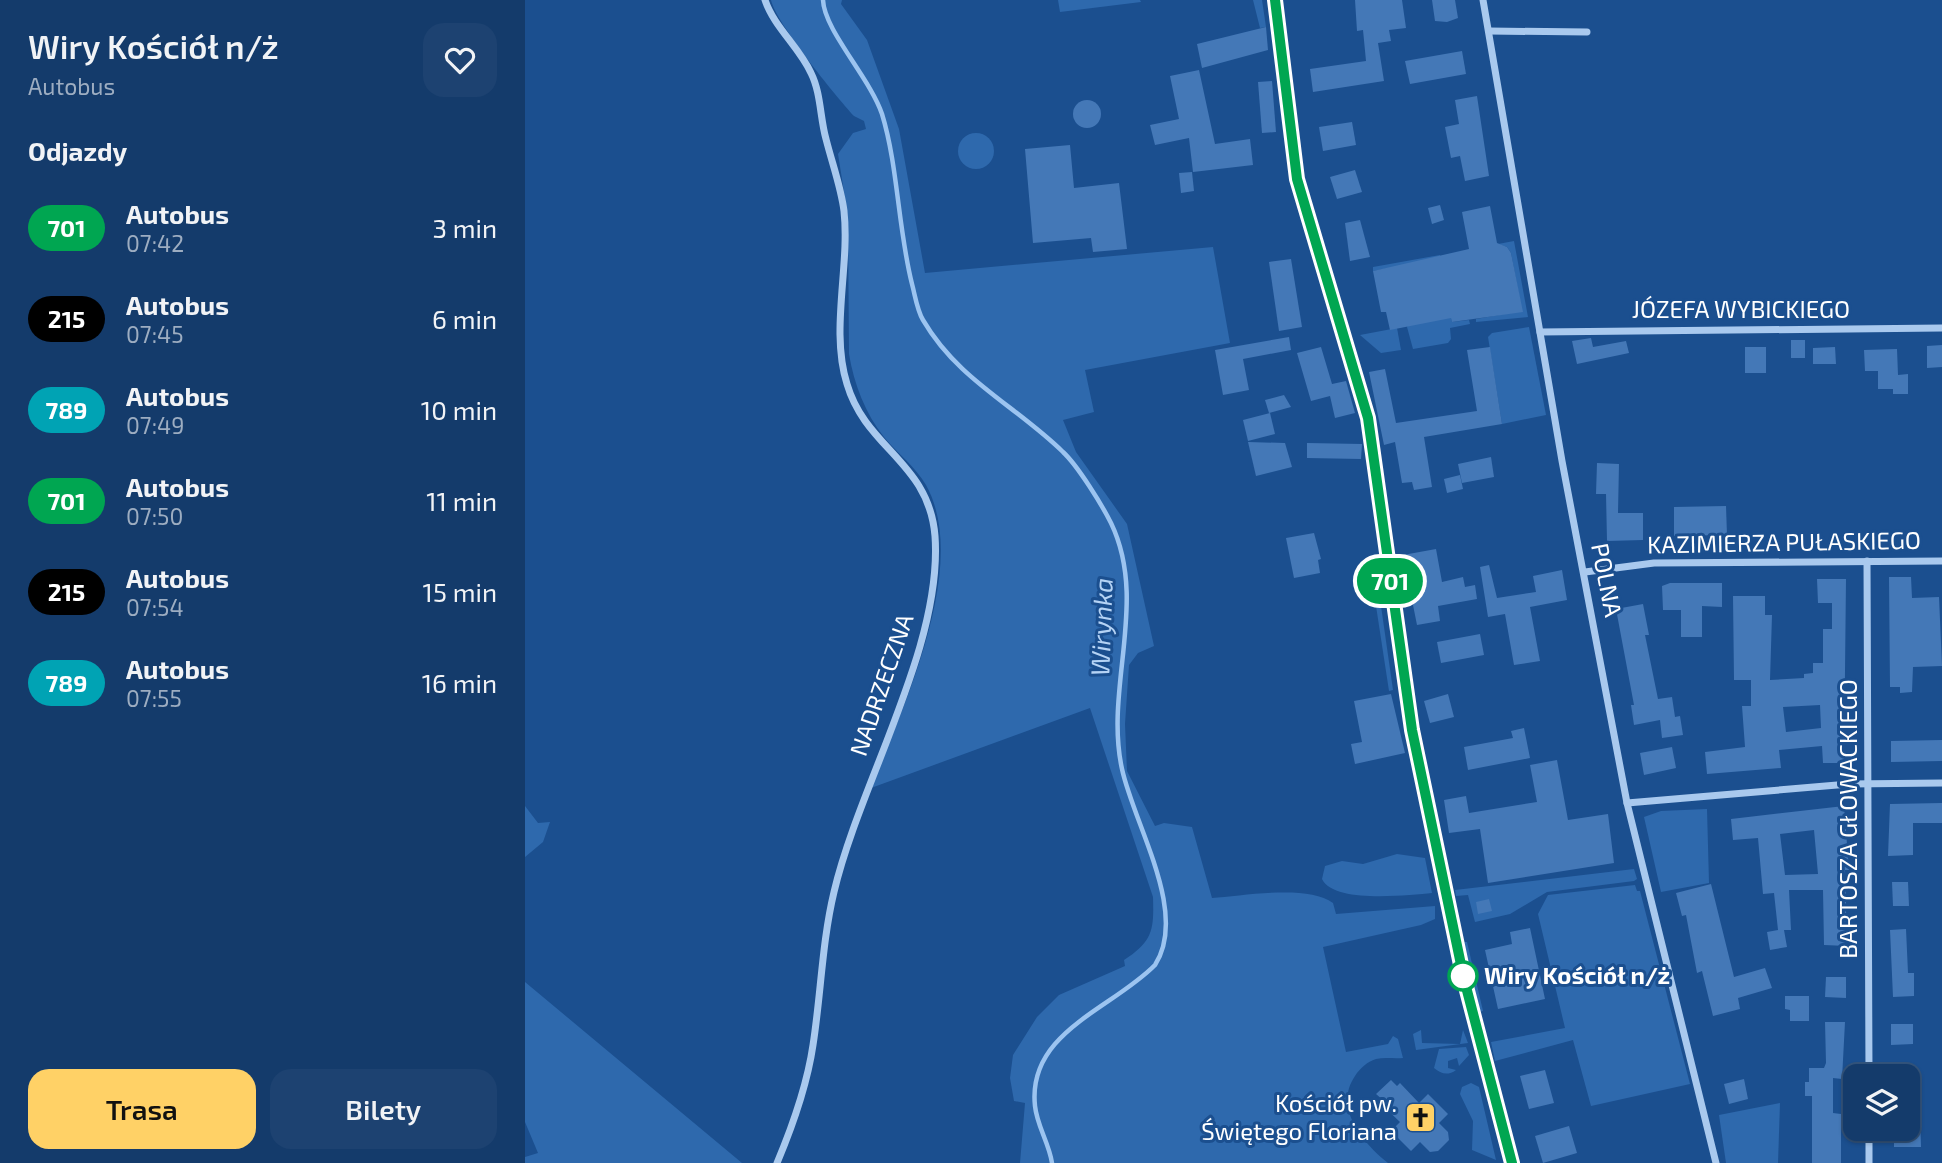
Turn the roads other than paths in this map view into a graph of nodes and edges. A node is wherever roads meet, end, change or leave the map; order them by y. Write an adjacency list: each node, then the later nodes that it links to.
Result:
1 (765, 0): 16 (street, NADRZECZNA)
2 (1275, 0): 17 (street)
3 (1483, 0): 4 (street, POLNA)
4 (1489, 31): 5 (street); 7 (street, POLNA)
5 (1587, 32)
6 (1942, 328): 7 (street, JÓZEFA WYBICKIEGO)
7 (1540, 332): 10 (street, POLNA)
8 (1867, 561): 9 (street, KAZIMIERZA PUŁASKIEGO); 10 (street, KAZIMIERZA PUŁASKIEGO); 12 (street, BARTOSZA GŁOWACKIEGO)
9 (1942, 561)
10 (1585, 572): 13 (street, POLNA)
11 (1942, 783): 12 (street)
12 (1869, 784): 13 (street); 14 (street, BARTOSZA GŁOWACKIEGO)
13 (1627, 803): 18 (street, POLNA)
14 (1869, 1064)
15 (1869, 1141): 19 (street)
16 (777, 1163)
17 (1512, 1163)
18 (1716, 1163)
19 (1868, 1163)

